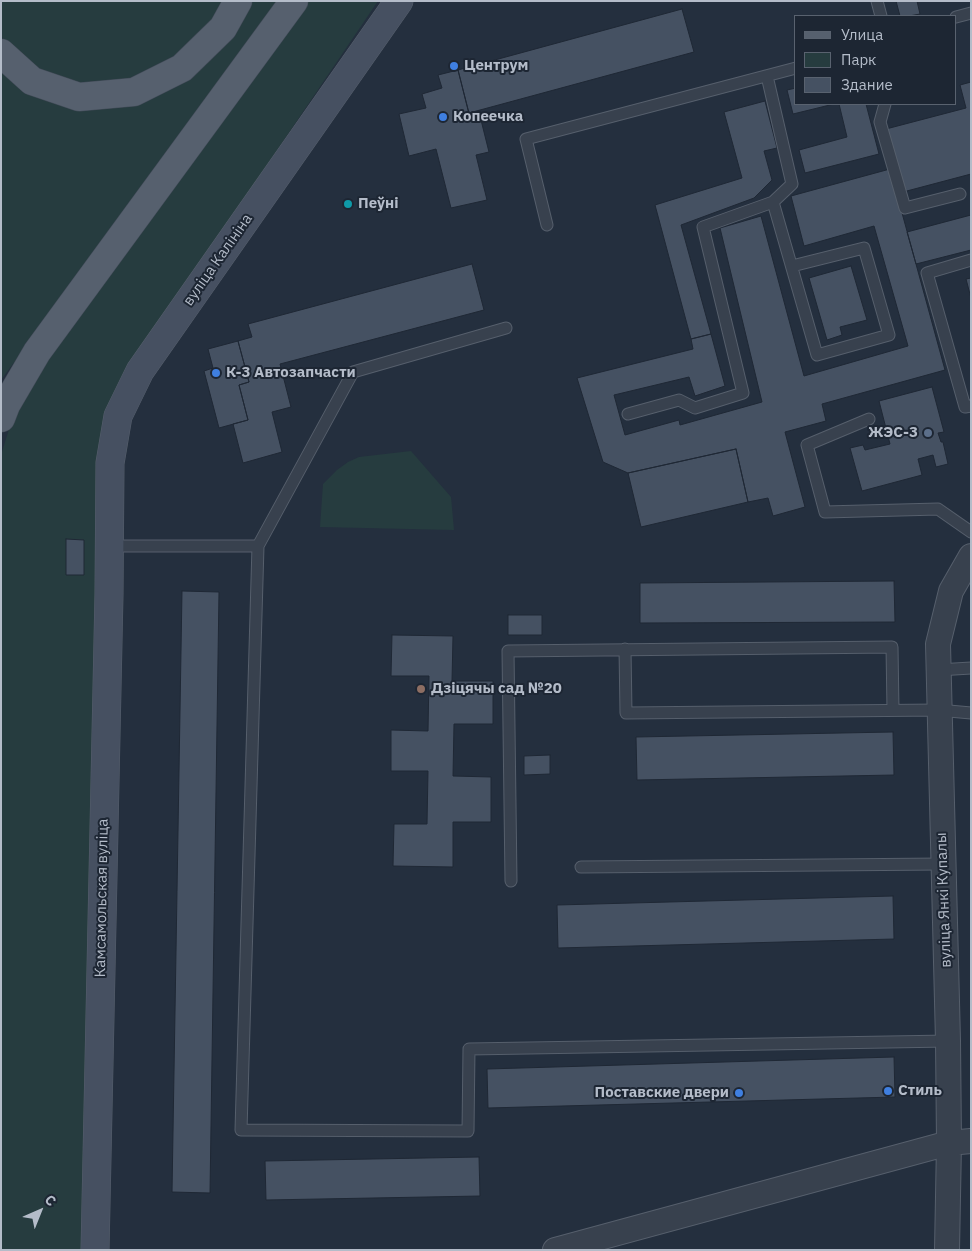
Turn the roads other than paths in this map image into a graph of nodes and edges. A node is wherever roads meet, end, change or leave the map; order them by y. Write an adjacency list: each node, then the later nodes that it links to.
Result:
1 (238, 1): 8 (main road)
2 (294, 1): 20 (main road)
3 (399, 1): 23 (street, вуліца Калініна)
4 (877, 1): 6 (lane)
5 (971, 13): 7 (lane)
6 (881, 15)
7 (957, 17)
8 (1, 53)
9 (794, 69): 10 (lane)
10 (767, 76): 13 (lane); 14 (lane)
11 (885, 105): 12 (lane)
12 (960, 194)
13 (773, 202): 16 (lane); 19 (lane)
14 (547, 225)
15 (971, 260): 18 (lane)
16 (792, 266): 16 (lane)
17 (506, 328): 24 (lane)
18 (971, 406)
19 (628, 414)
20 (1, 418)
21 (869, 419): 22 (lane)
22 (971, 532)
23 (110, 546): 24 (lane); 37 (street, Камсамольская вуліца)
24 (258, 546): 35 (lane)
25 (971, 556): 28 (street, вуліца Янкі Купалы)
26 (625, 649): 29 (lane); 29 (lane); 34 (lane)
27 (971, 668): 28 (lane)
28 (938, 670): 30 (street, вуліца Янкі Купалы)
29 (893, 710): 30 (lane)
30 (938, 710): 31 (lane); 32 (street, вуліца Янкі Купалы)
31 (971, 713)
32 (943, 864): 33 (lane); 35 (street, вуліца Янкі Купалы)
33 (581, 867)
34 (511, 881)
35 (948, 1041): 36 (street, вуліца Янкі Купалы)
36 (960, 1142): 38 (street); 39 (street, вуліца Янкі Купалы)
37 (94, 1250)
38 (555, 1250)
39 (947, 1250)

